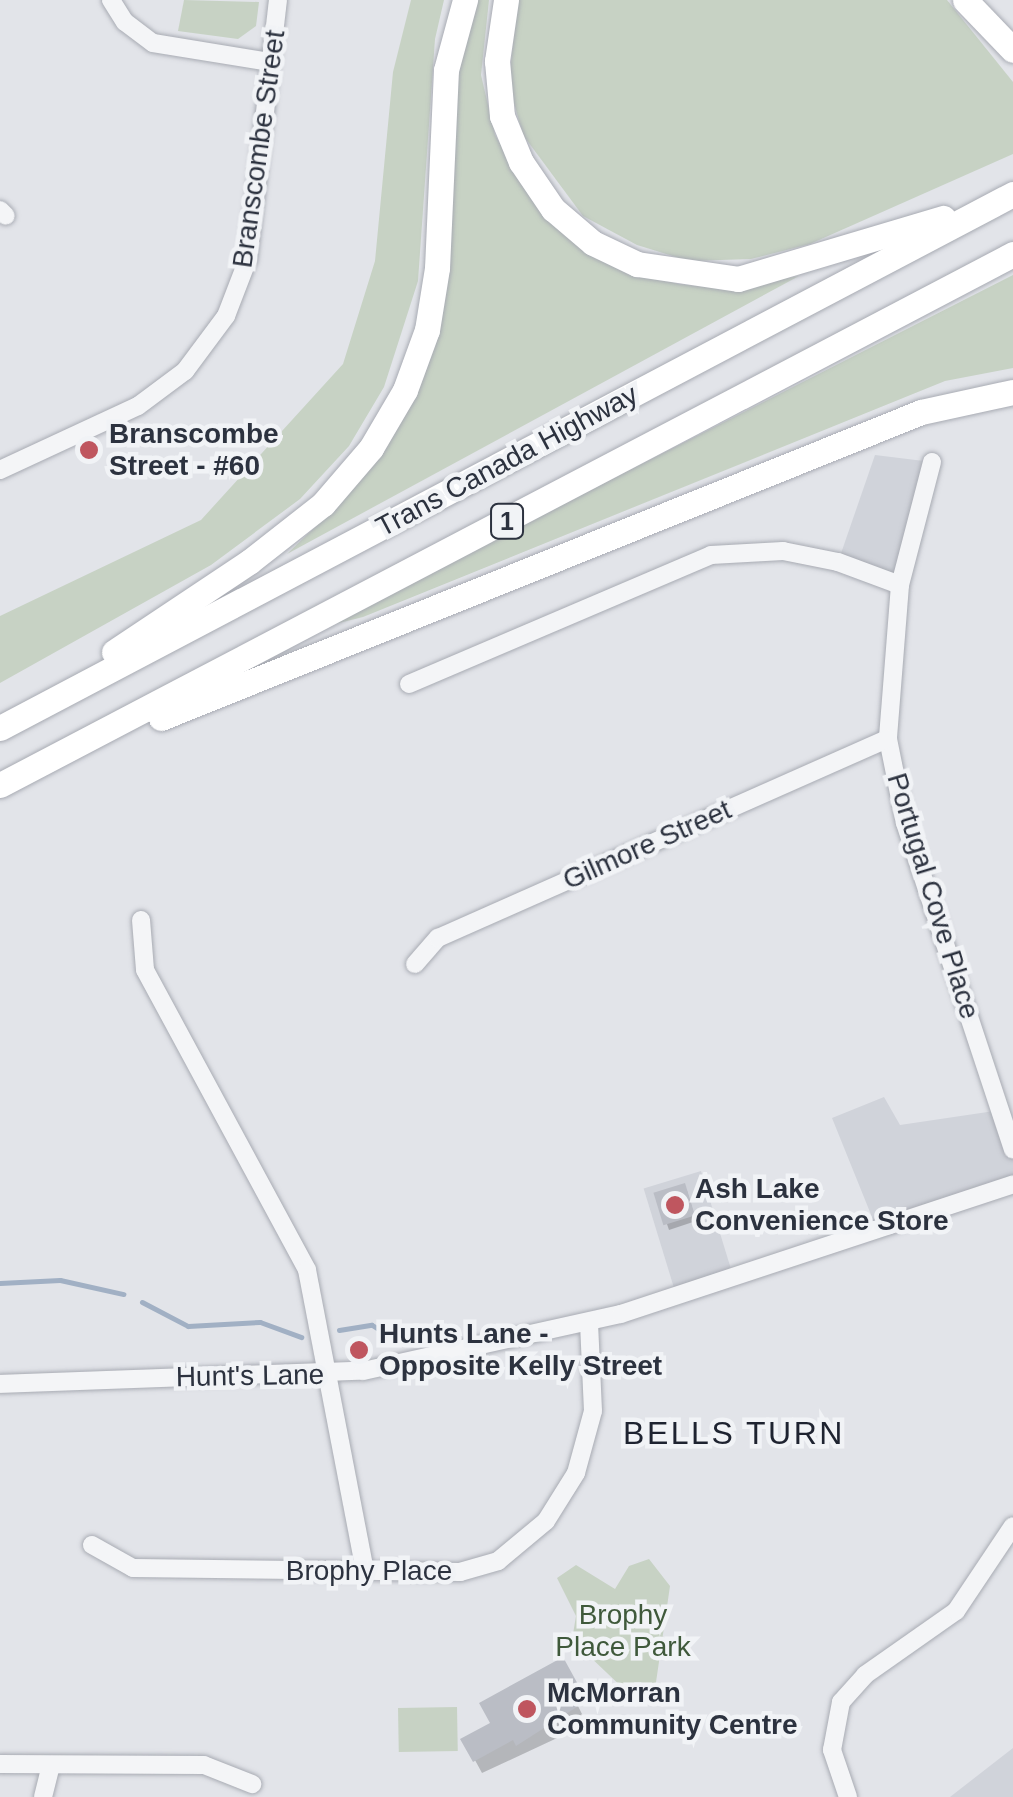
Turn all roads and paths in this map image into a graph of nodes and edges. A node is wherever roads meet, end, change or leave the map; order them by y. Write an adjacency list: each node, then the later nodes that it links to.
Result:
1 (111, 0): 7 (street)
2 (278, 0): 7 (street, Branscombe Street)
3 (466, 0): 15 (highway)
4 (506, 0): 8 (highway)
5 (965, 0): 6 (highway)
6 (1013, 50)
7 (270, 62): 12 (street, Branscombe Street)
8 (1011, 195): 15 (highway, Trans Canada Highway / 1)
9 (1013, 254): 17 (highway, Trans Canada Highway / 1)
10 (1013, 392): 17 (highway)
11 (932, 462): 13 (street, Portugal Cove Place)
12 (0, 470)
13 (900, 585): 14 (street); 16 (street, Portugal Cove Place)
14 (409, 684)
15 (0, 727)
16 (888, 739): 19 (street, Gilmore Street); 20 (street, Portugal Cove Place)
17 (9, 780)
18 (141, 920): 23 (street)
19 (415, 964)
20 (1013, 1150)
21 (1013, 1184): 22 (street, Hunt's Lane)
22 (589, 1323): 23 (street, Hunt's Lane); 27 (street, Brophy Place)
23 (328, 1376): 24 (street, Hunt's Lane); 27 (street)
24 (0, 1384)
25 (1013, 1526): 32 (street)
26 (92, 1545): 27 (street, Brophy Place)
27 (365, 1570)
28 (0, 1764): 29 (street)
29 (50, 1765): 30 (street); 31 (street)
30 (252, 1784)
31 (43, 1797)
32 (848, 1797)

